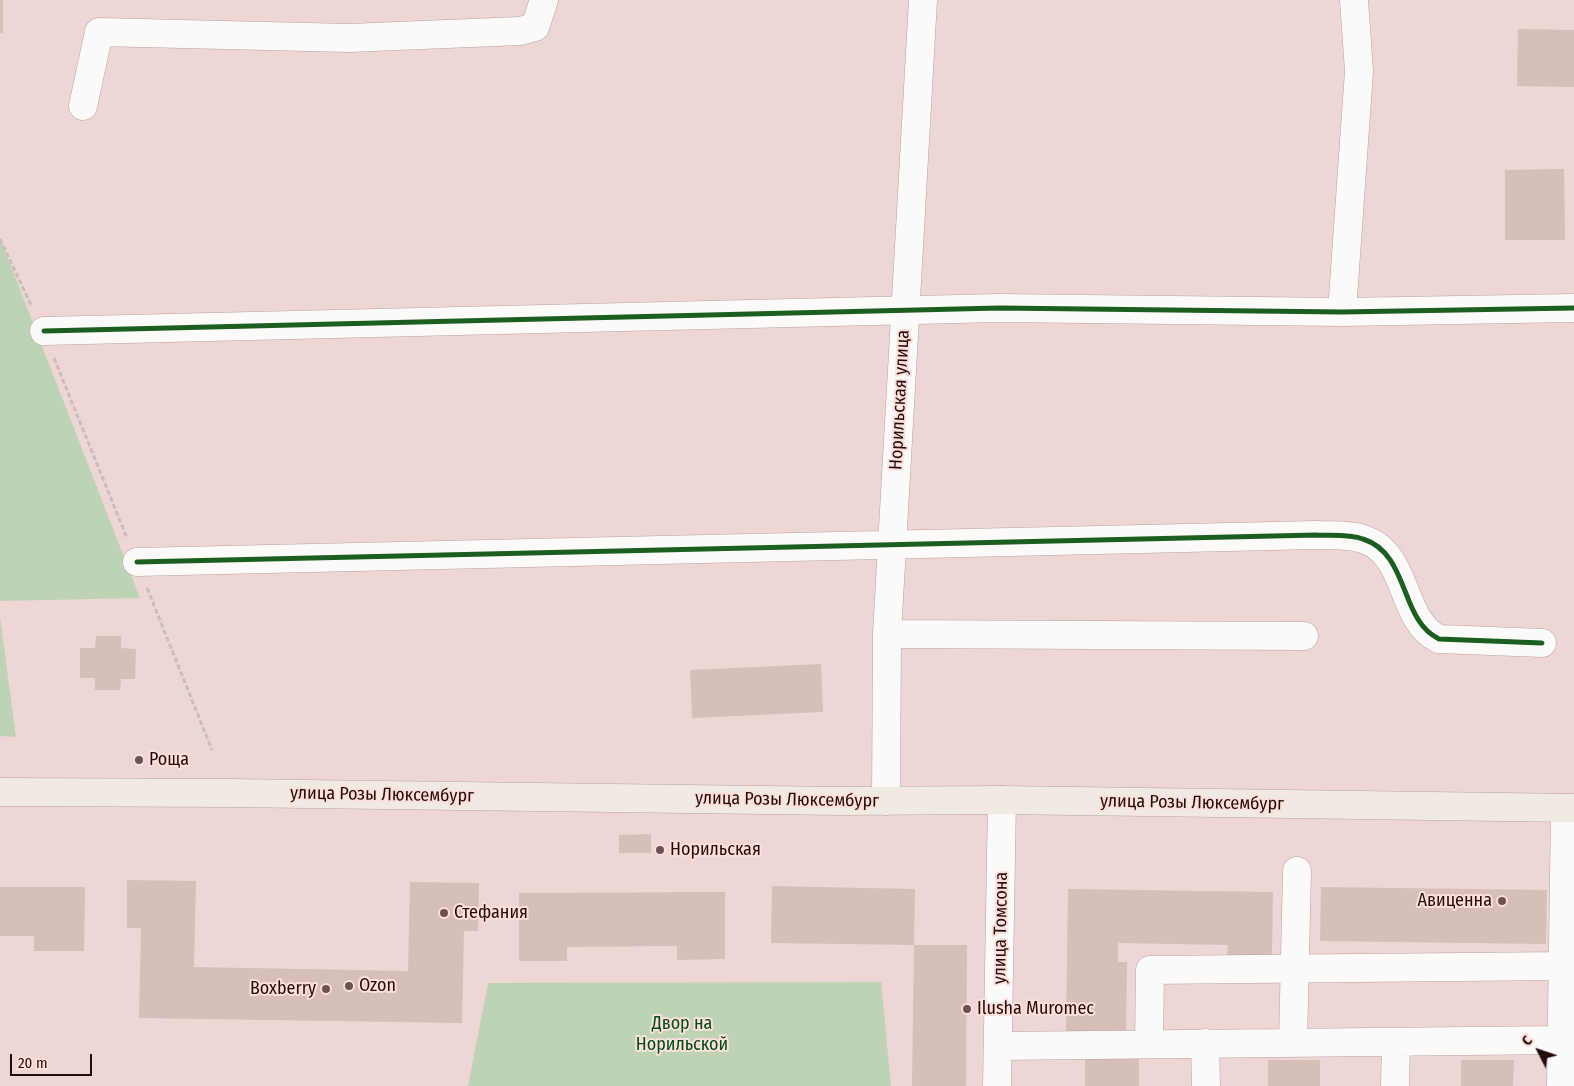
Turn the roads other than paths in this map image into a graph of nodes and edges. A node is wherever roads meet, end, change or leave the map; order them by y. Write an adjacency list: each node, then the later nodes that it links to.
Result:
1 (544, 0): 4 (street)
2 (923, 0): 6 (street, Норильская улица)
3 (1354, 0): 7 (street)
4 (83, 106)
5 (1574, 308): 7 (street)
6 (905, 311): 7 (street); 8 (street); 9 (street, Норильская улица)
7 (1342, 312)
8 (44, 331)
9 (892, 546): 10 (street); 11 (street, Норильская улица); 13 (street)
10 (137, 562)
11 (887, 634): 12 (street); 16 (street, Норильская улица)
12 (1304, 636)
13 (1542, 643)
14 (0, 792): 16 (main road, улица Розы Люксембург)
15 (1002, 800): 16 (main road, улица Розы Люксембург); 17 (main road, улица Розы Люксембург); 26 (street, улица Томсона)
16 (886, 801)
17 (1570, 808): 20 (street)
18 (1297, 871): 19 (street)
19 (1295, 969): 20 (street); 22 (street); 25 (street)
20 (1566, 983): 21 (street)
21 (1562, 1040): 23 (street); 30 (street)
22 (1292, 1042): 23 (street); 24 (street)
23 (1396, 1042): 29 (street)
24 (1205, 1043): 25 (street); 28 (street)
25 (1149, 1044): 26 (street)
26 (1000, 1046): 27 (street, улица Томсона)
27 (997, 1086)
28 (1206, 1086)
29 (1395, 1086)
30 (1561, 1086)

